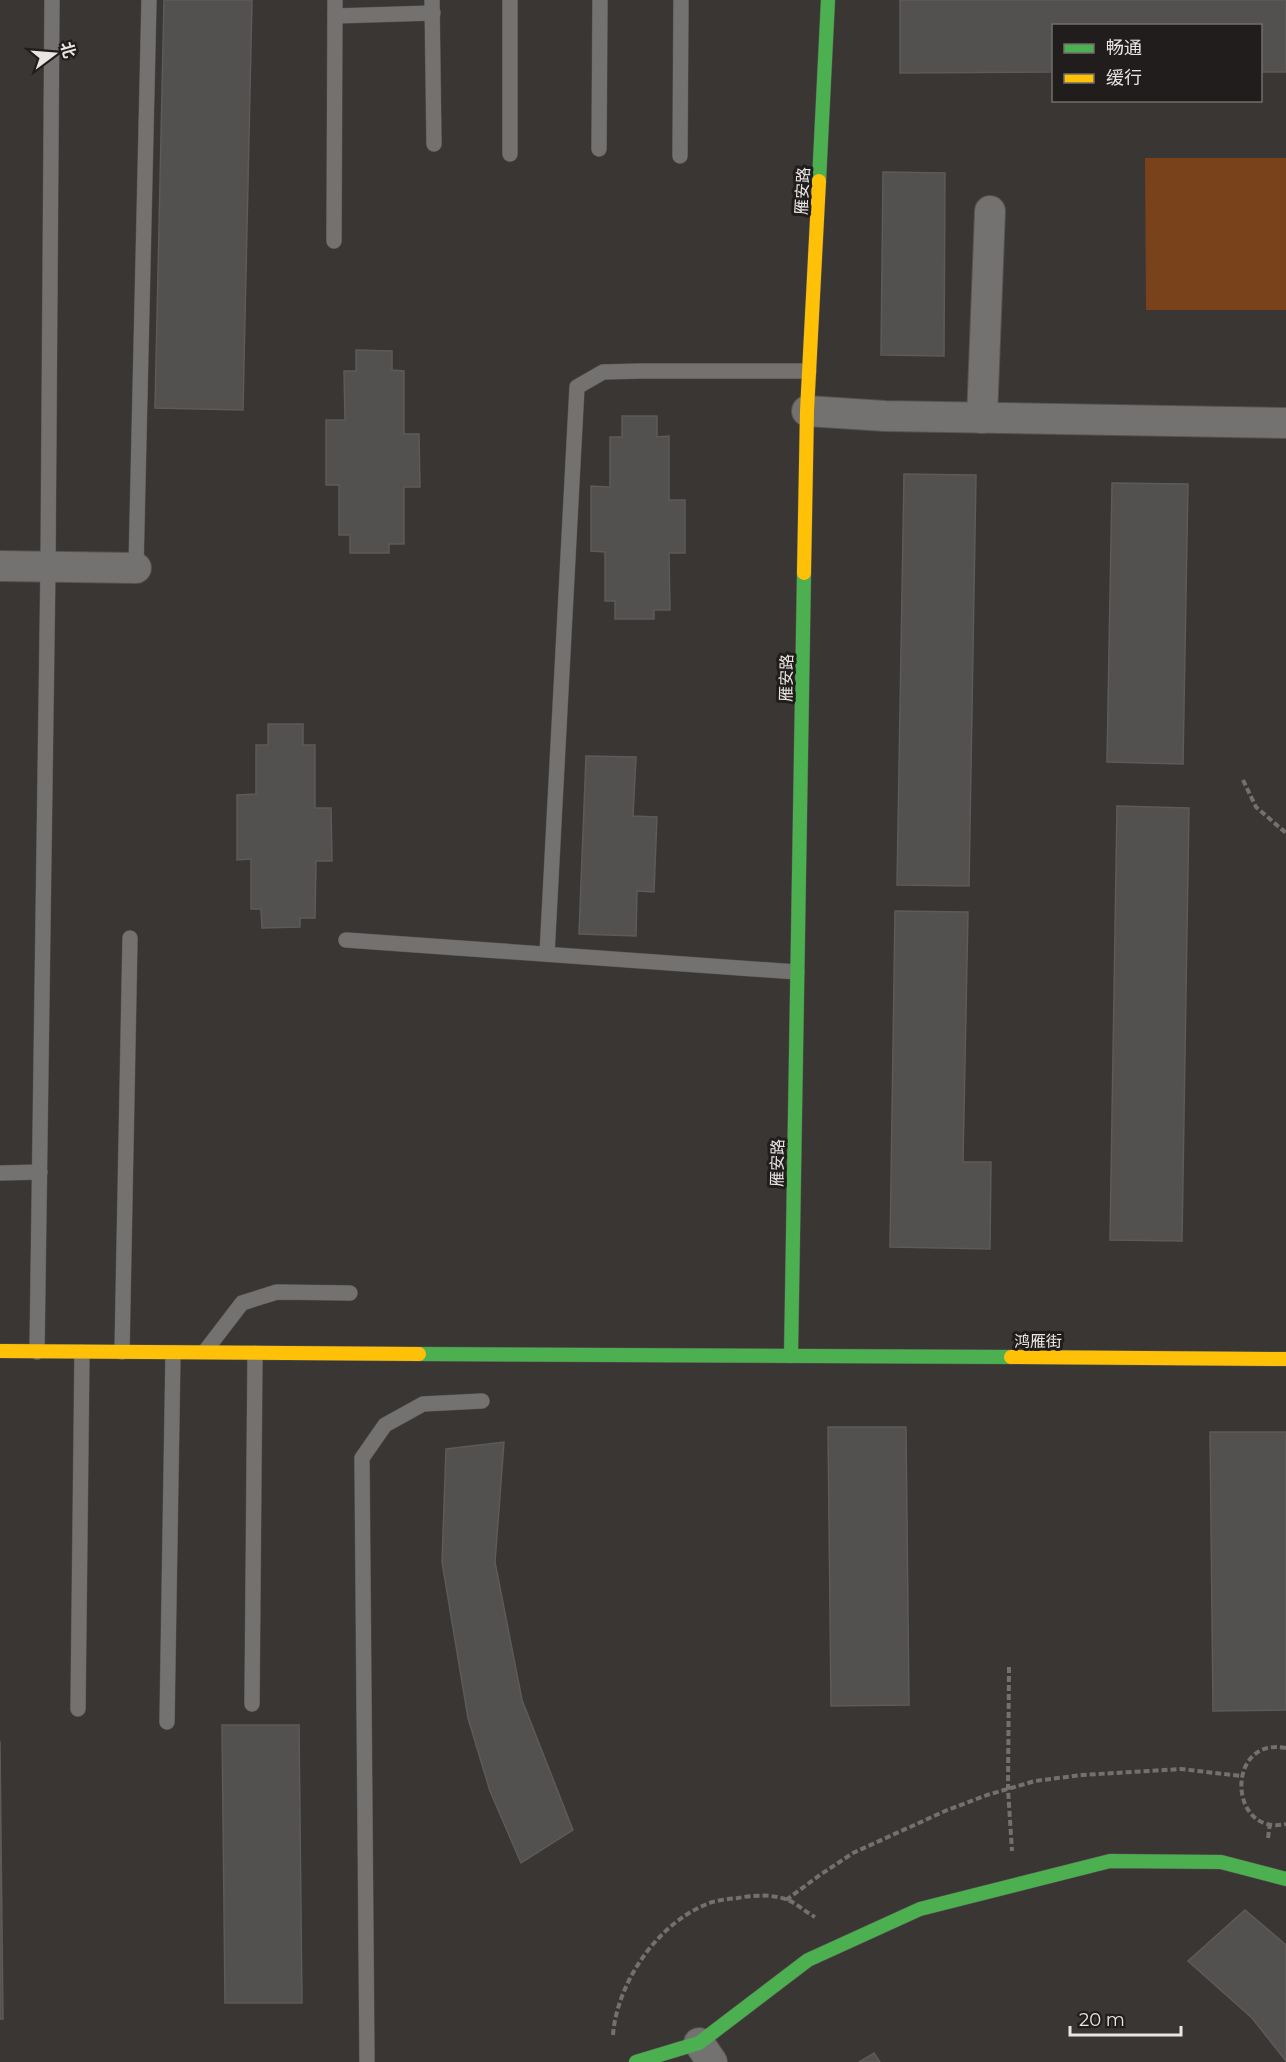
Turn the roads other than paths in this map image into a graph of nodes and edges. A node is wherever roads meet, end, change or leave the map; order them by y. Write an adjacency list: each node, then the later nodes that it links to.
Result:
1 (52, 0): 21 (lane)
2 (149, 0): 22 (lane)
3 (335, 0): 9 (lane)
4 (510, 0): 12 (lane)
5 (600, 0): 11 (lane)
6 (681, 0): 13 (lane)
7 (828, 0): 16 (street, 雁安路)
8 (432, 7): 9 (lane); 10 (lane)
9 (335, 16): 15 (lane)
10 (434, 144)
11 (599, 148)
12 (510, 154)
13 (680, 156)
14 (990, 211): 18 (street)
15 (334, 241)
16 (809, 371): 17 (street, 雁安路); 25 (lane)
17 (807, 411): 18 (street); 26 (street, 雁安路)
18 (982, 418): 19 (street)
19 (1286, 423)
20 (0, 566): 21 (street)
21 (48, 566): 22 (street); 27 (lane)
22 (136, 568)
23 (129, 938): 33 (lane)
24 (346, 940): 25 (lane)
25 (547, 954): 26 (lane)
26 (797, 972): 37 (street, 雁安路)
27 (40, 1172): 28 (lane); 31 (lane)
28 (0, 1173)
29 (351, 1293): 35 (lane)
30 (0, 1351): 31 (street, 鸿雁街); 39 (lane)
31 (37, 1352): 32 (street, 鸿雁街)
32 (82, 1352): 33 (street, 鸿雁街); 42 (lane)
33 (122, 1352): 34 (street, 鸿雁街)
34 (173, 1353): 35 (street, 鸿雁街); 43 (lane)
35 (204, 1353): 36 (street, 鸿雁街)
36 (255, 1353): 37 (street, 鸿雁街); 41 (lane)
37 (791, 1356): 38 (street, 鸿雁街)
38 (1286, 1359)
39 (0, 1365)
40 (482, 1401): 46 (lane)
41 (252, 1704)
42 (78, 1709)
43 (167, 1722)
44 (1286, 1879): 45 (street)
45 (706, 2052): 47 (street)
46 (367, 2062)
47 (636, 2062)

